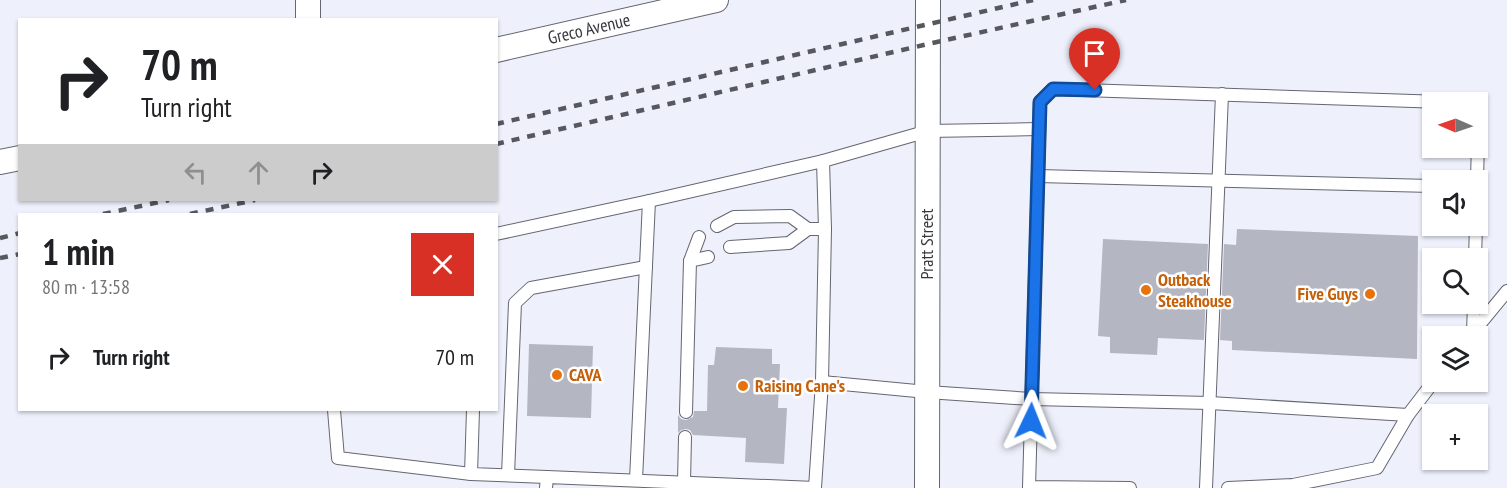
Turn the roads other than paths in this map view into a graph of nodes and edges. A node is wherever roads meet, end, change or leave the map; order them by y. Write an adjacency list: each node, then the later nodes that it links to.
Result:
1 (308, 0): 4 (street)
2 (716, 0): 5 (street, Greco Avenue)
3 (928, 0): 9 (street, Pratt Street)
4 (308, 18)
5 (498, 50)
6 (1222, 94): 7 (lane); 8 (lane); 14 (lane)
7 (1422, 101)
8 (1039, 129): 9 (lane); 13 (lane)
9 (928, 131): 11 (lane); 29 (street, Pratt Street)
10 (18, 158): 12 (street)
11 (823, 161): 16 (lane); 19 (lane)
12 (0, 162)
13 (1038, 176): 14 (lane); 31 (lane)
14 (1219, 180): 15 (lane); 32 (lane)
15 (1422, 186)
16 (650, 201): 20 (lane); 25 (lane)
17 (717, 226): 18 (lane)
18 (808, 229): 19 (lane); 22 (lane)
19 (825, 229): 28 (lane)
20 (498, 234)
21 (699, 237): 24 (lane)
22 (730, 247)
23 (708, 257): 24 (lane)
24 (690, 261): 35 (lane)
25 (646, 267): 39 (lane); 40 (lane)
26 (1507, 291): 27 (lane)
27 (1479, 326)
28 (822, 382): 29 (lane); 42 (lane)
29 (927, 392): 31 (lane); 43 (street, Pratt Street)
30 (1426, 392): 36 (lane)
31 (1032, 399): 32 (lane); 44 (lane)
32 (1210, 404): 36 (lane); 45 (lane)
33 (334, 411): 38 (lane)
34 (473, 411): 38 (lane)
35 (686, 412)
36 (1408, 415): 46 (lane)
37 (685, 437): 42 (lane)
38 (471, 474): 39 (lane)
39 (508, 475): 41 (lane)
40 (636, 480): 41 (lane); 42 (lane)
41 (546, 482)
42 (684, 482)
43 (927, 488)
44 (1130, 488)
45 (1206, 488)
46 (1228, 488)

